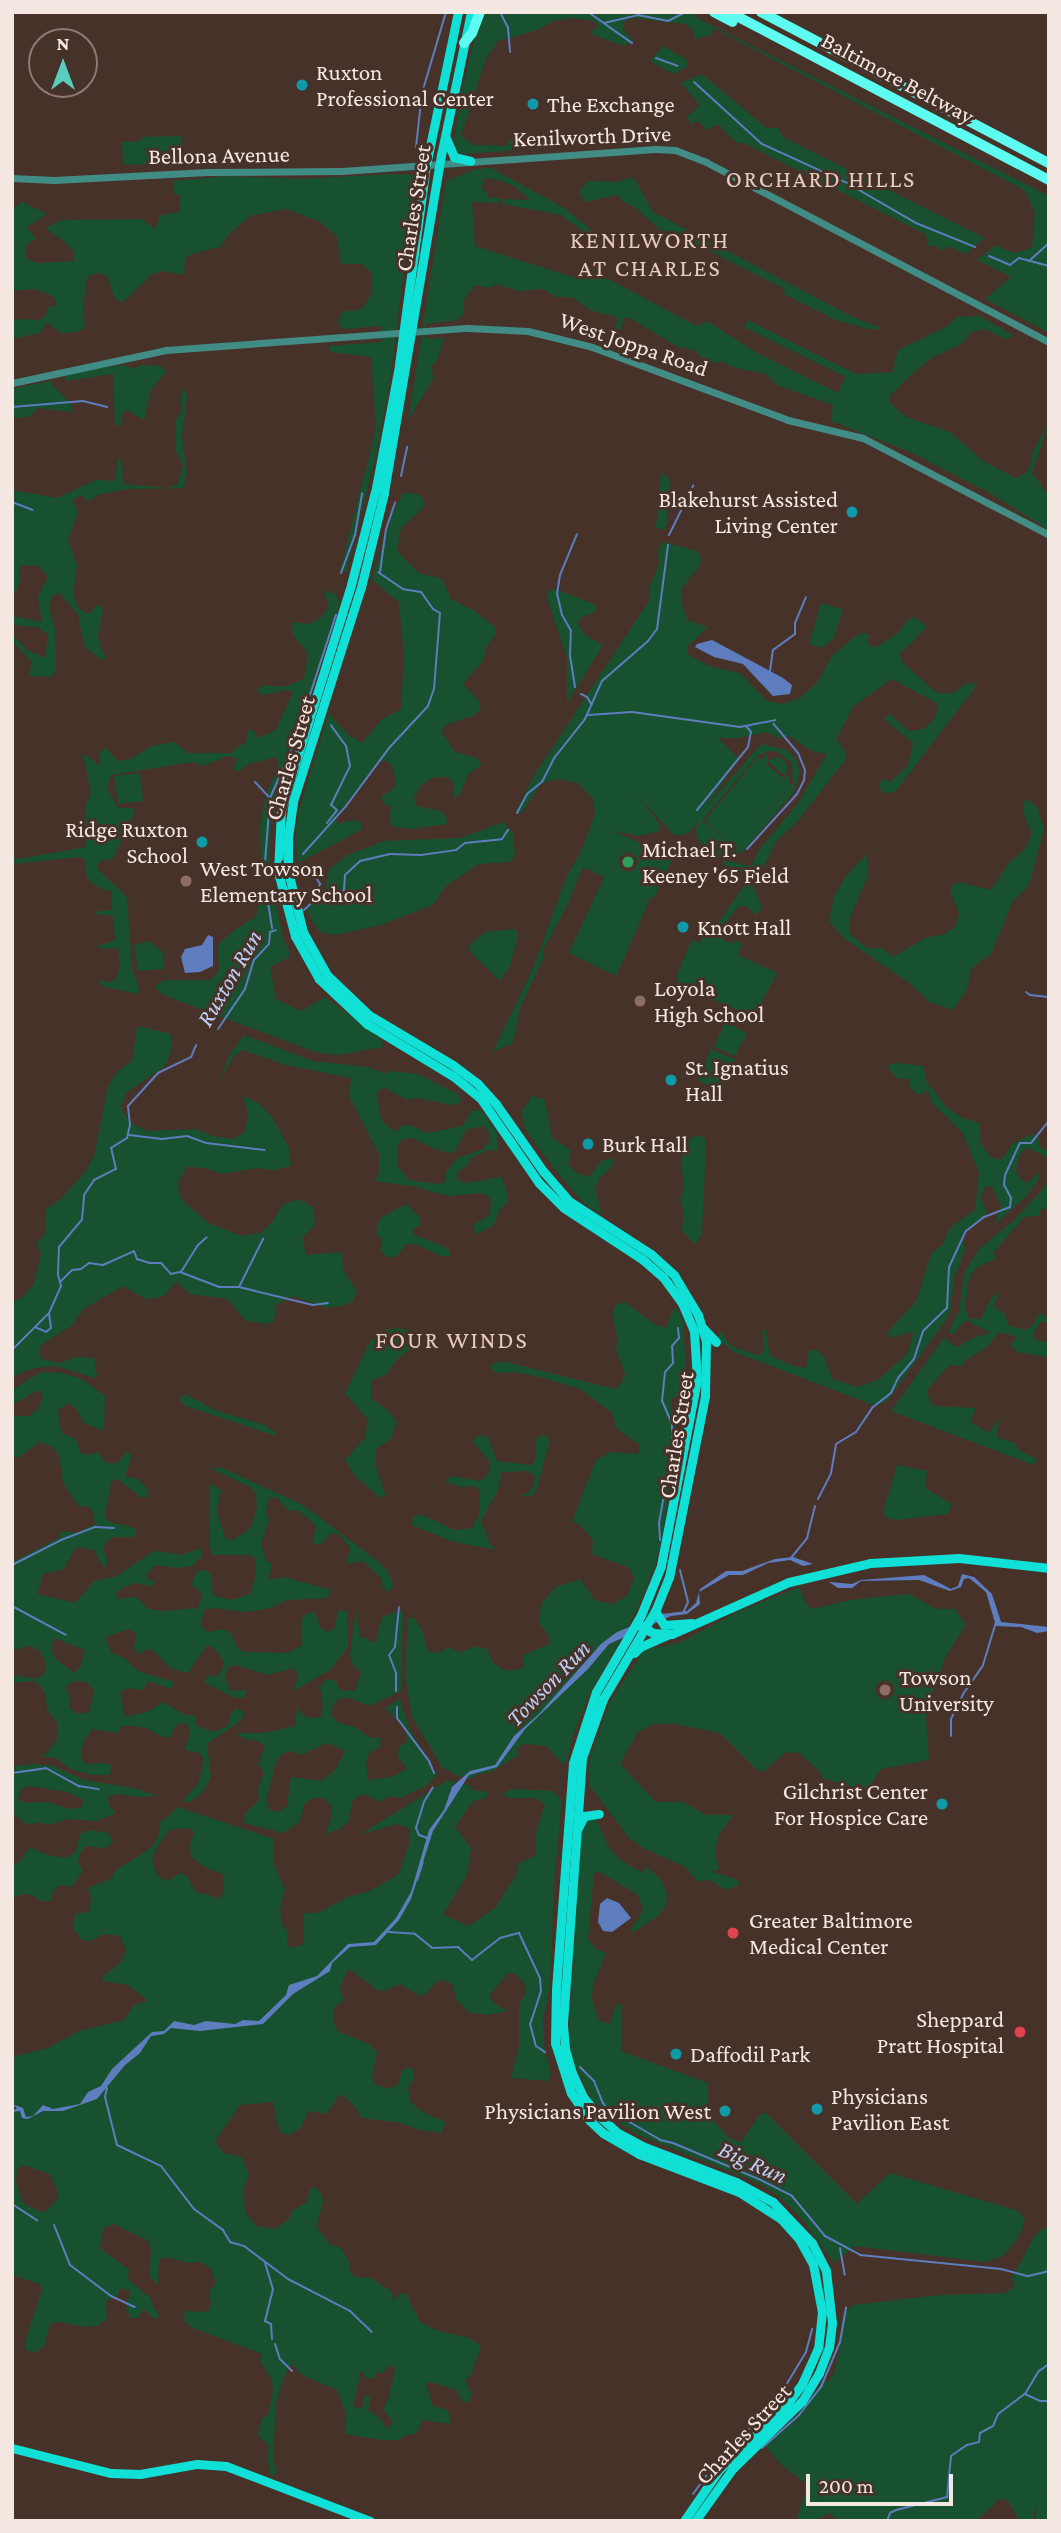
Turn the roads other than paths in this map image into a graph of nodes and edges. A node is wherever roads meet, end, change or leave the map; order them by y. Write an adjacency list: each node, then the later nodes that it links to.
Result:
1 (458, 12): 13 (main road, Charles Street)
2 (471, 12): 7 (main road, Charles Street)
3 (480, 12): 7 (highway)
4 (714, 12): 8 (highway)
5 (729, 12): 8 (highway, Baltimore Beltway)
6 (761, 12): 11 (highway, Baltimore Beltway)
7 (464, 43): 9 (main road, Charles Street)
8 (882, 93): 15 (highway, Baltimore Beltway)
9 (445, 133): 10 (main road); 12 (main road, Charles Street)
10 (471, 162): 12 (street, Kenilworth Drive); 16 (street, Kenilworth Drive)
11 (1049, 163)
12 (439, 164): 13 (street, Kenilworth Drive); 20 (main road, Charles Street)
13 (426, 165): 14 (street, Bellona Avenue); 19 (main road, Charles Street)
14 (12, 178)
15 (1049, 180)
16 (1049, 342)
17 (12, 383): 18 (street, West Joppa Road)
18 (1049, 535)
19 (621, 1246): 20 (main road); 21 (main road, Charles Street)
20 (674, 1275): 21 (main road); 23 (main road, Charles Street)
21 (691, 1323): 25 (main road, Charles Street)
22 (1049, 1568): 24 (main road)
23 (655, 1611): 24 (main road); 25 (main road, Charles Street)
24 (707, 1619): 26 (main road)
25 (641, 1626): 26 (main road); 27 (main road, Charles Street); 30 (main road, Charles Street)
26 (667, 1635): 27 (main road)
27 (625, 1661): 29 (main road, Charles Street)
28 (599, 1814): 29 (main road)
29 (575, 1835): 31 (main road, Charles Street)
30 (806, 2250): 31 (main road); 32 (main road, Charles Street)
31 (832, 2299): 32 (main road); 36 (main road, Charles Street)
32 (821, 2330): 35 (main road, Charles Street)
33 (12, 2448): 34 (main road)
34 (369, 2521)
35 (684, 2521)
36 (695, 2521)

